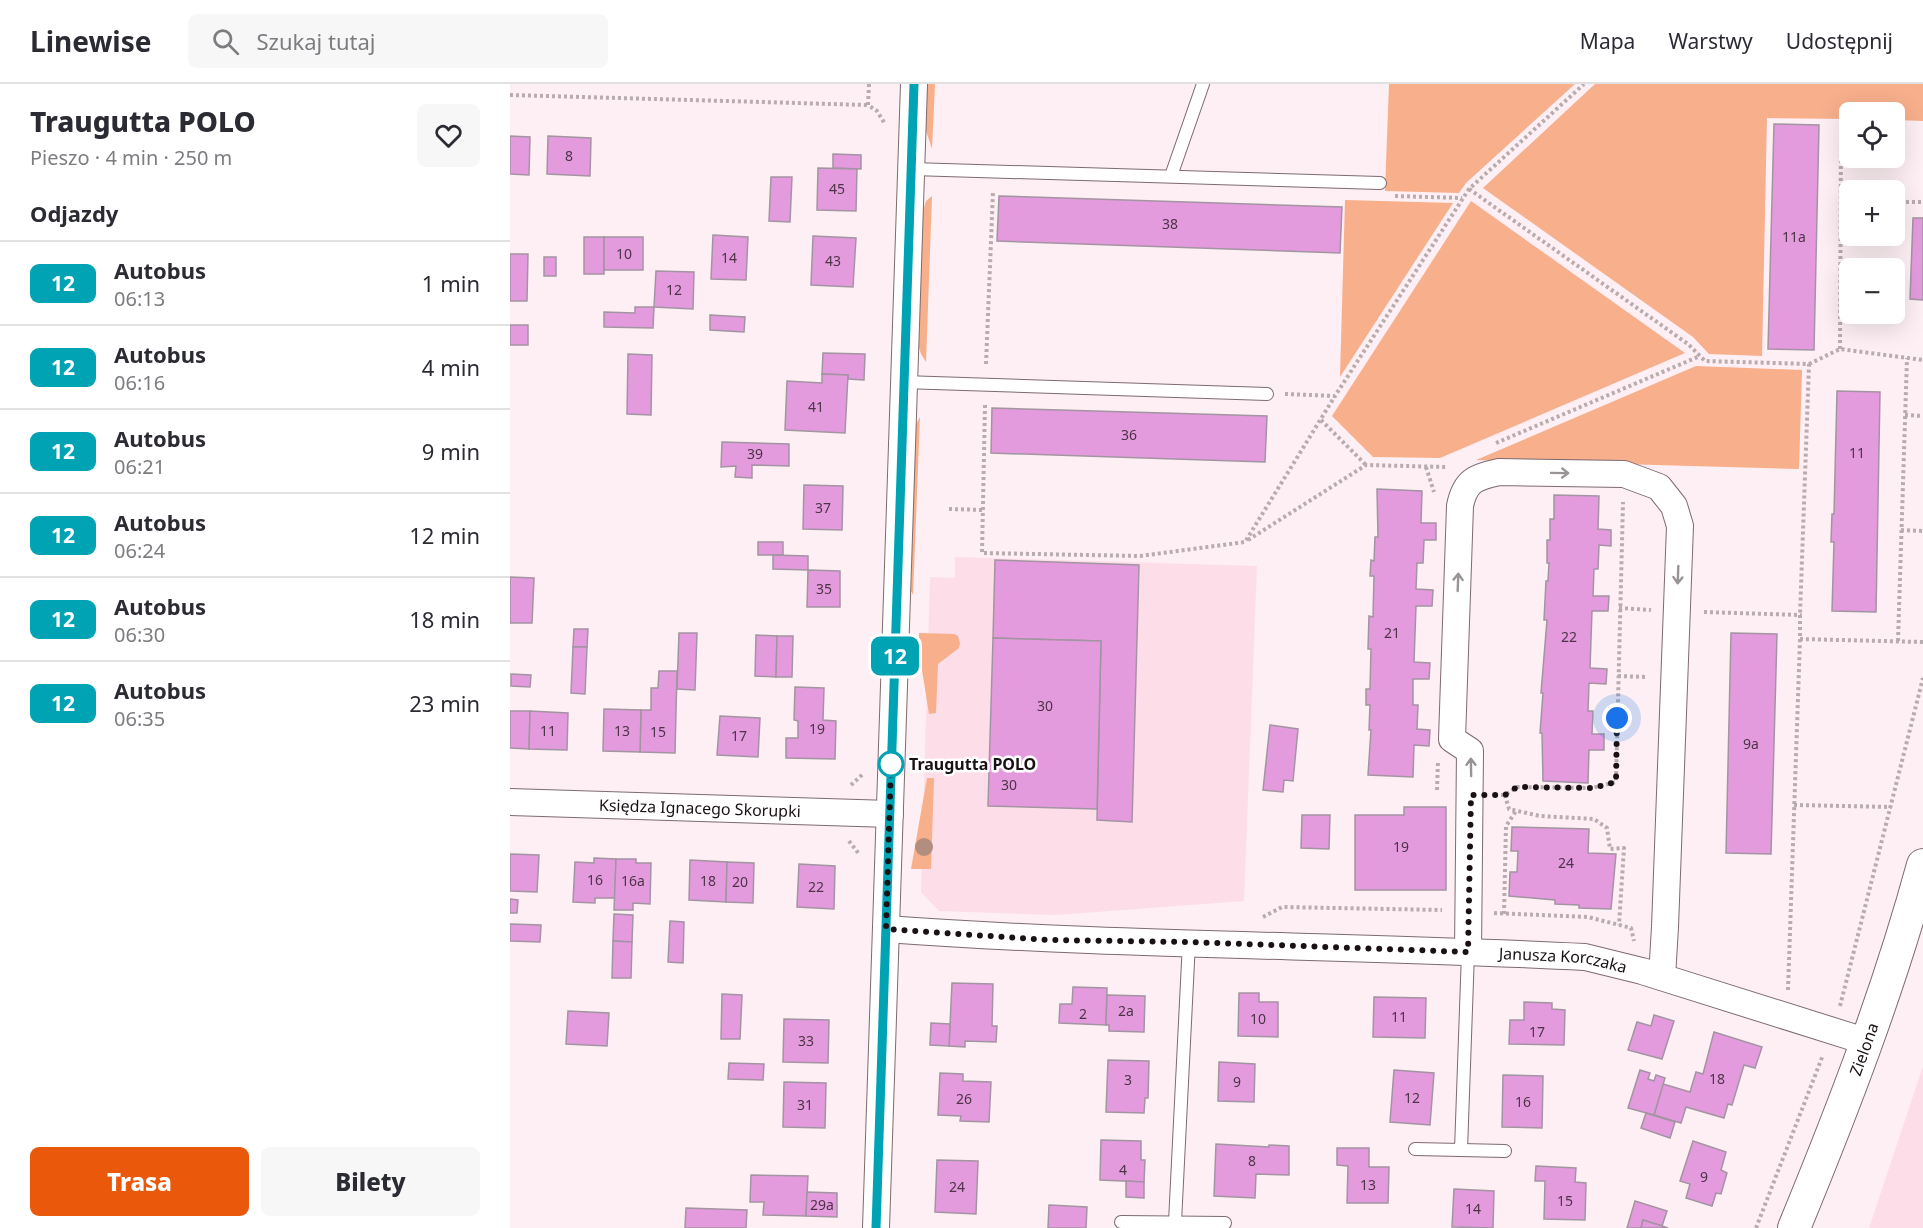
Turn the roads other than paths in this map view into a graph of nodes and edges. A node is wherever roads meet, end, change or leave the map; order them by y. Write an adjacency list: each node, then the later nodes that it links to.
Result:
1 (914, 84): 3 (street)
2 (1203, 84): 4 (lane)
3 (912, 170): 4 (lane); 6 (street)
4 (1170, 176): 5 (lane)
5 (1380, 183)
6 (903, 382): 7 (lane); 9 (street)
7 (1267, 394)
8 (510, 802): 9 (street, Księdza Ignacego Skorupki)
9 (890, 814): 11 (street)
10 (1923, 866): 15 (street, Zielona)
11 (886, 929): 12 (street, Janusza Korczaka); 22 (street)
12 (1189, 942): 13 (street, Janusza Korczaka); 20 (lane)
13 (1468, 952): 14 (street, Janusza Korczaka); 14 (street, one-way to 14); 17 (lane)
14 (1662, 977): 15 (street, Janusza Korczaka)
15 (1868, 1042): 23 (street, Zielona)
16 (1415, 1149): 17 (lane)
17 (1461, 1150): 18 (lane)
18 (1505, 1151)
19 (1121, 1222): 20 (lane)
20 (1175, 1222): 21 (lane)
21 (1225, 1223)
22 (876, 1228)
23 (1794, 1228)

